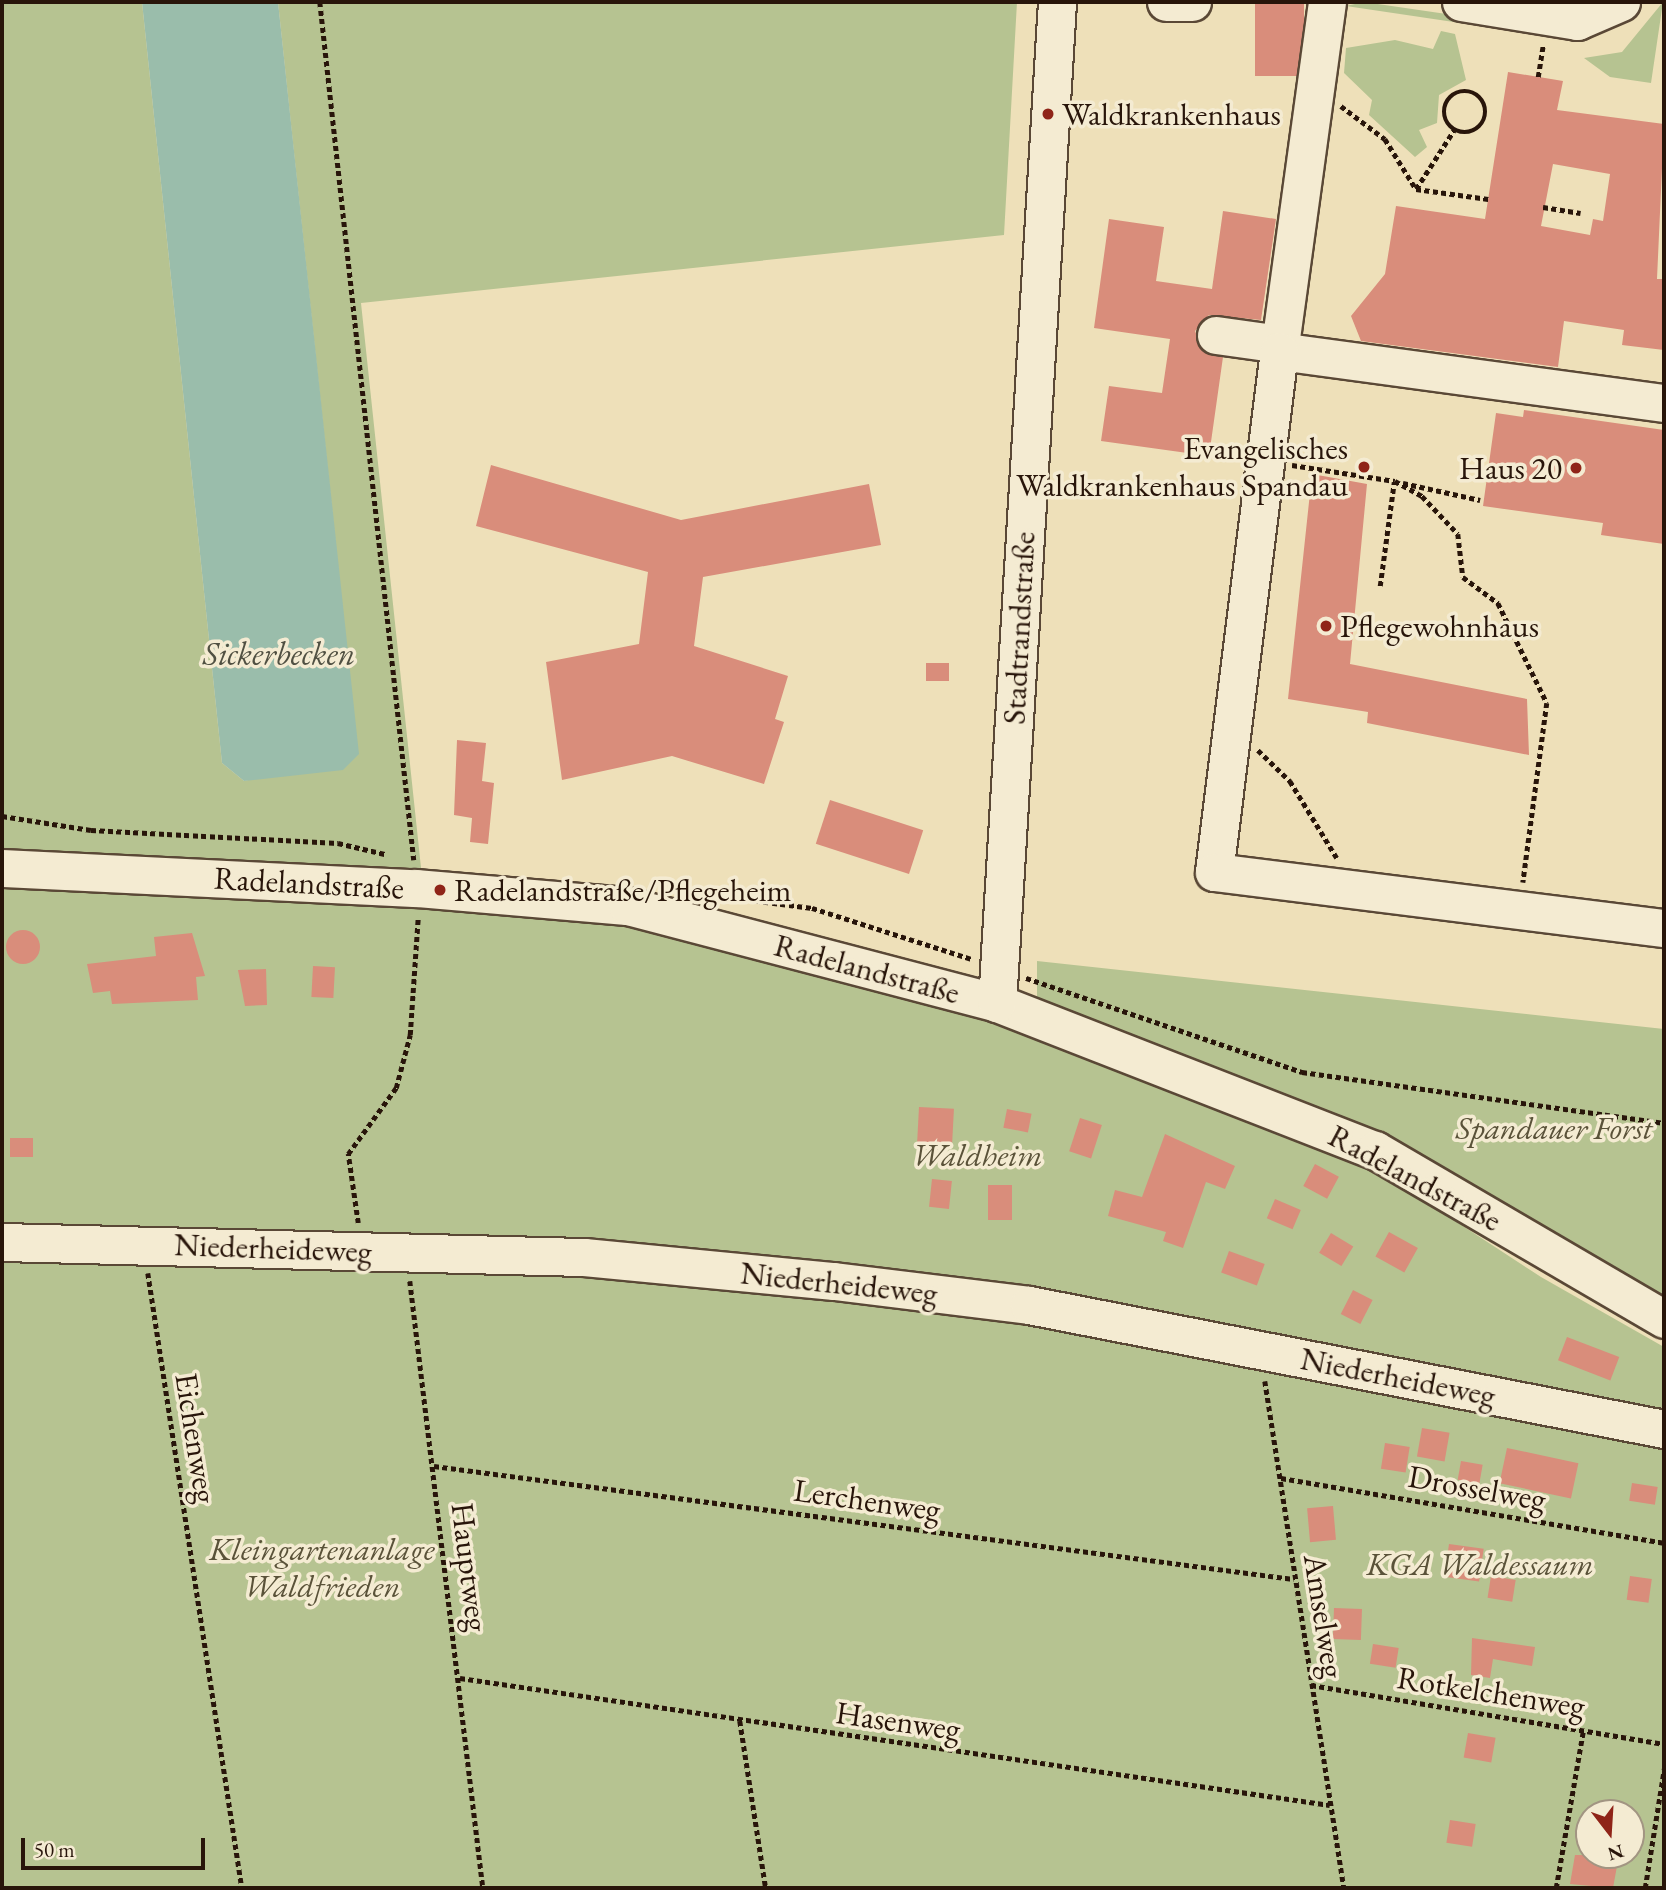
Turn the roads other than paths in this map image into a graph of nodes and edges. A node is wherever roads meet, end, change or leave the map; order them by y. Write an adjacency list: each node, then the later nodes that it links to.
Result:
1 (1057, 2): 12 (street, Stadtrandstraße)
2 (1166, 2): 3 (street)
3 (1192, 2)
4 (1327, 2): 8 (street)
5 (1461, 2): 6 (street)
6 (1621, 2)
7 (1216, 335): 8 (street)
8 (1279, 348): 9 (street); 11 (street)
9 (1664, 403)
10 (2, 868): 12 (street, Radelandstraße)
11 (1664, 928)
12 (997, 1003): 14 (street, Radelandstraße)
13 (2, 1242): 15 (street, Niederheideweg)
14 (1664, 1319)
15 (1664, 1429)

